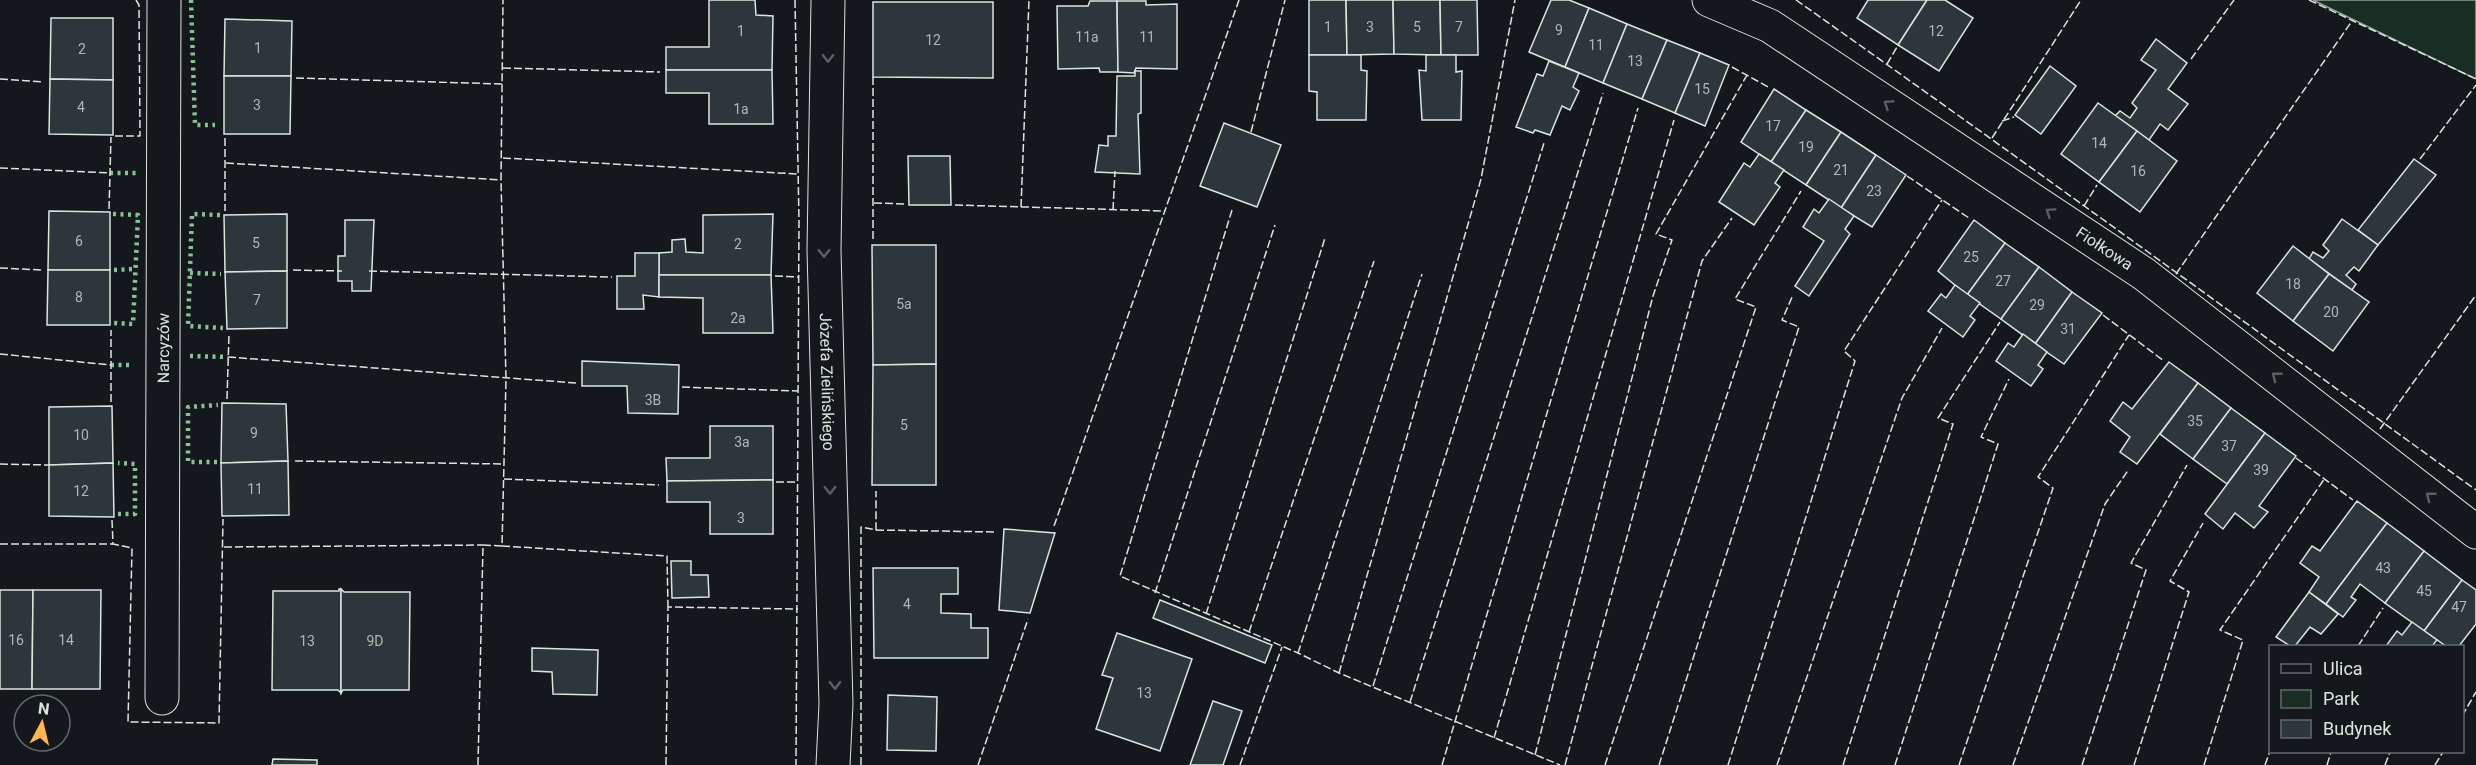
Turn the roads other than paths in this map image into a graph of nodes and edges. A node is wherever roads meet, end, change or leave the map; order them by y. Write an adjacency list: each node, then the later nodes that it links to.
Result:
1 (164, 0): 5 (street, Narcyzów)
2 (828, 0): 6 (street, Józefa Zielińskiego, one-way to 6)
3 (1709, 0): 4 (street, Fiołkowa, one-way to 3)
4 (2476, 532)
5 (162, 698)
6 (833, 765)

